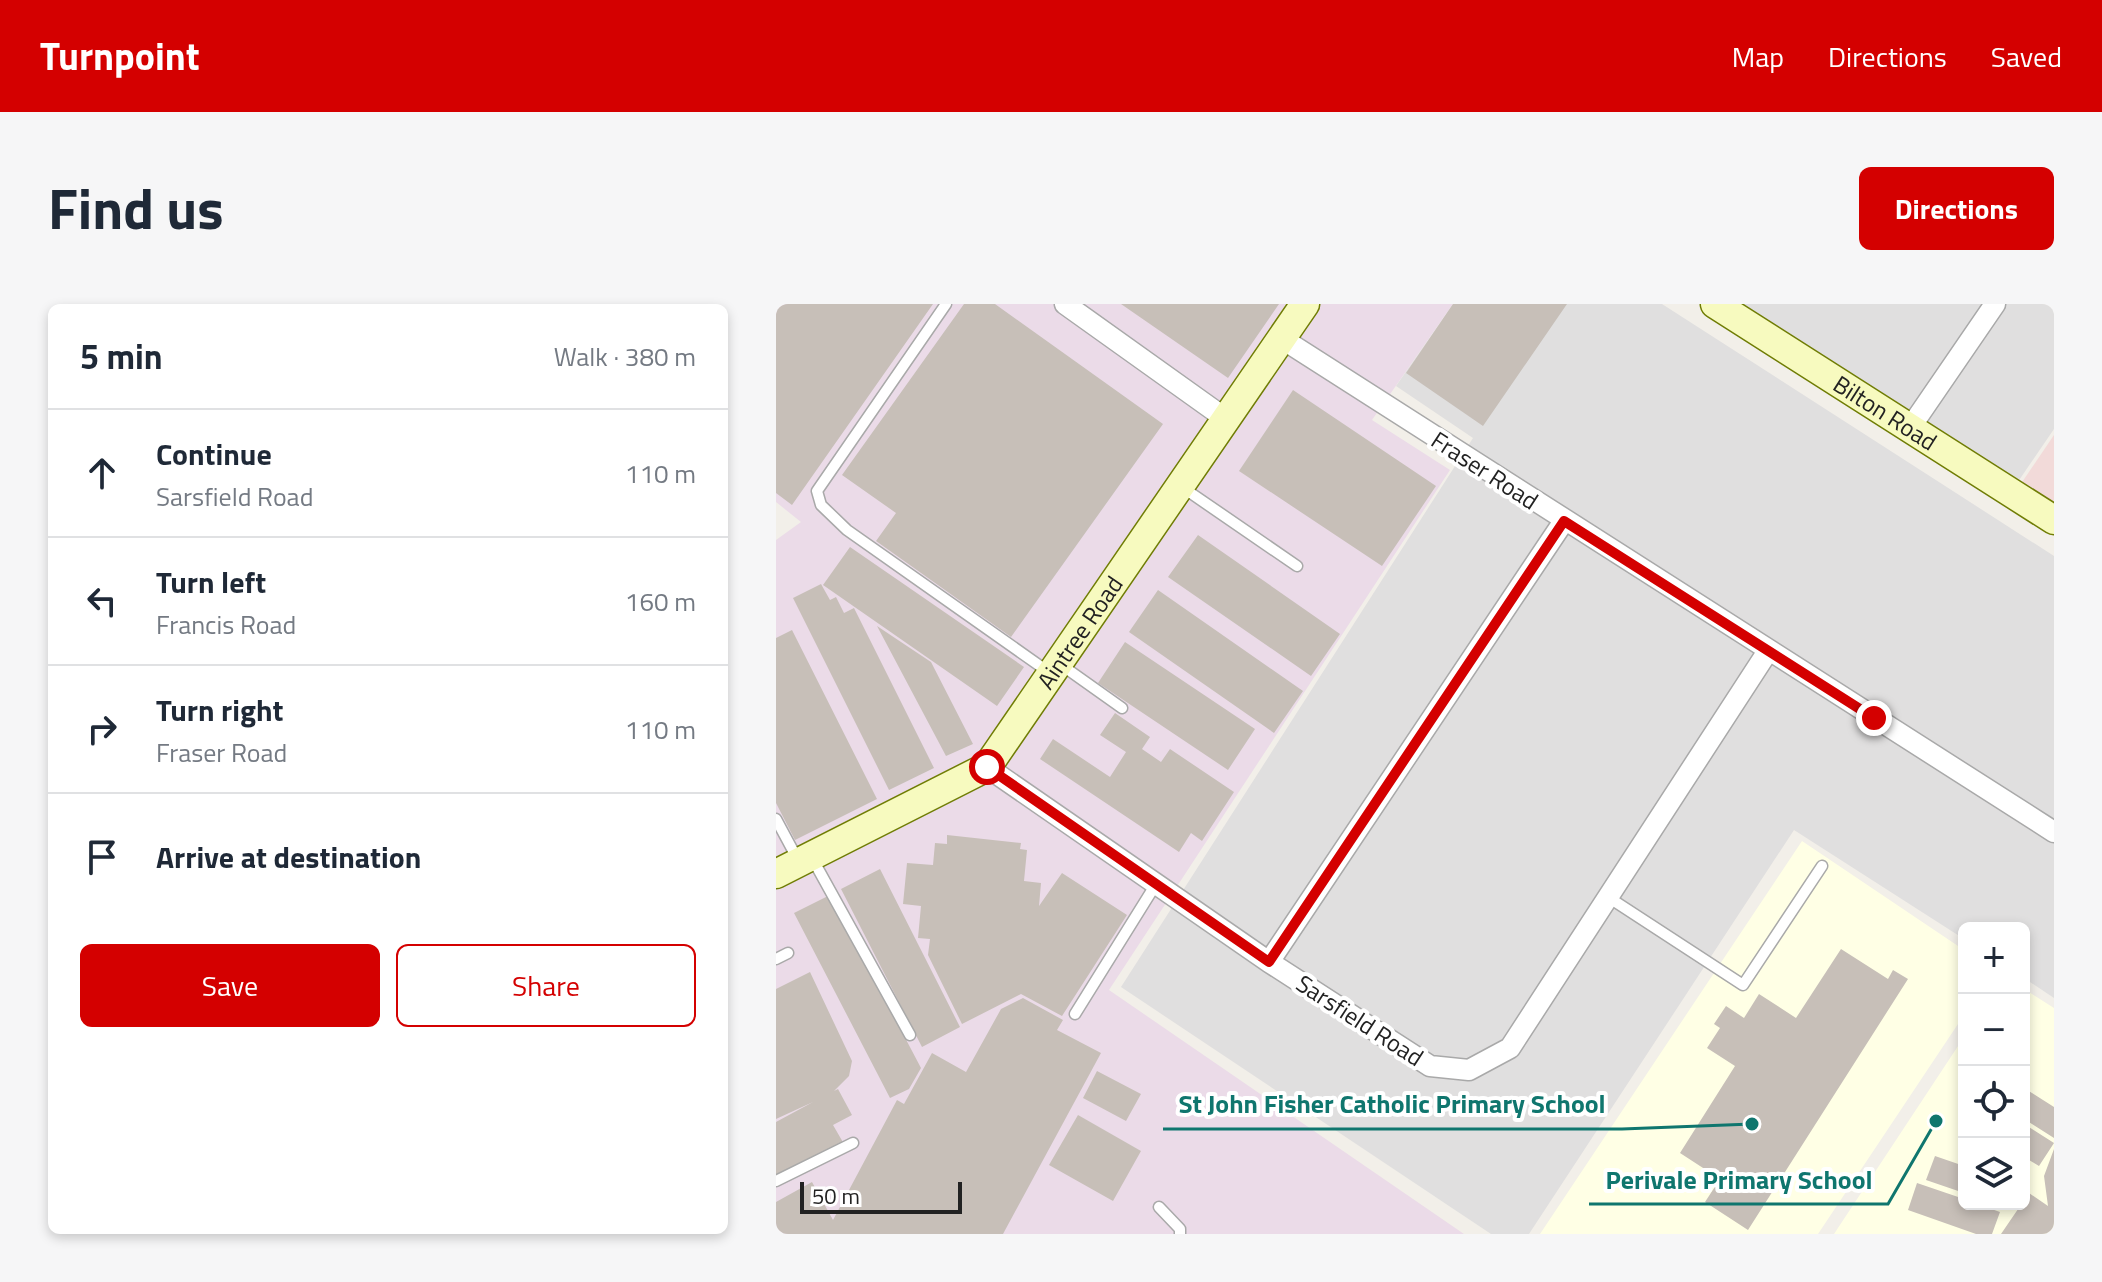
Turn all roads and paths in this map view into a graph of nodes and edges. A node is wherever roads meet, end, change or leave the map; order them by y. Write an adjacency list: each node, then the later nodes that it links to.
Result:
1 (946, 304): 14 (lane)
2 (1065, 304): 7 (street)
3 (1305, 304): 6 (street, Aintree Road)
4 (1715, 304): 8 (street, Bilton Road)
5 (1995, 304): 8 (street)
6 (1281, 338): 7 (street, Aintree Road); 11 (street, Fraser Road)
7 (1226, 419): 9 (street, Aintree Road)
8 (1910, 428): 10 (street, Bilton Road)
9 (1181, 485): 12 (lane); 14 (street, Aintree Road)
10 (2054, 520)
11 (1564, 521): 13 (street, Fraser Road); 25 (street)
12 (1297, 566)
13 (1768, 651): 18 (street, Fraser Road); 22 (street, Sarsfield Road)
14 (1055, 668): 15 (lane); 16 (street, Aintree Road)
15 (1122, 708)
16 (987, 767): 19 (street, Aintree Road); 21 (street, Sarsfield Road)
17 (776, 819): 19 (lane)
18 (2054, 832)
19 (795, 864): 27 (lane)
20 (1822, 866): 22 (lane)
21 (1156, 884): 25 (street, Sarsfield Road); 26 (lane)
22 (1608, 897): 25 (street, Sarsfield Road)
23 (788, 953): 24 (lane)
24 (776, 959)
25 (1269, 962)
26 (1075, 1014)
27 (910, 1035)
28 (853, 1143): 29 (lane)
29 (776, 1181)
30 (1159, 1207): 31 (lane)
31 (1180, 1234)

